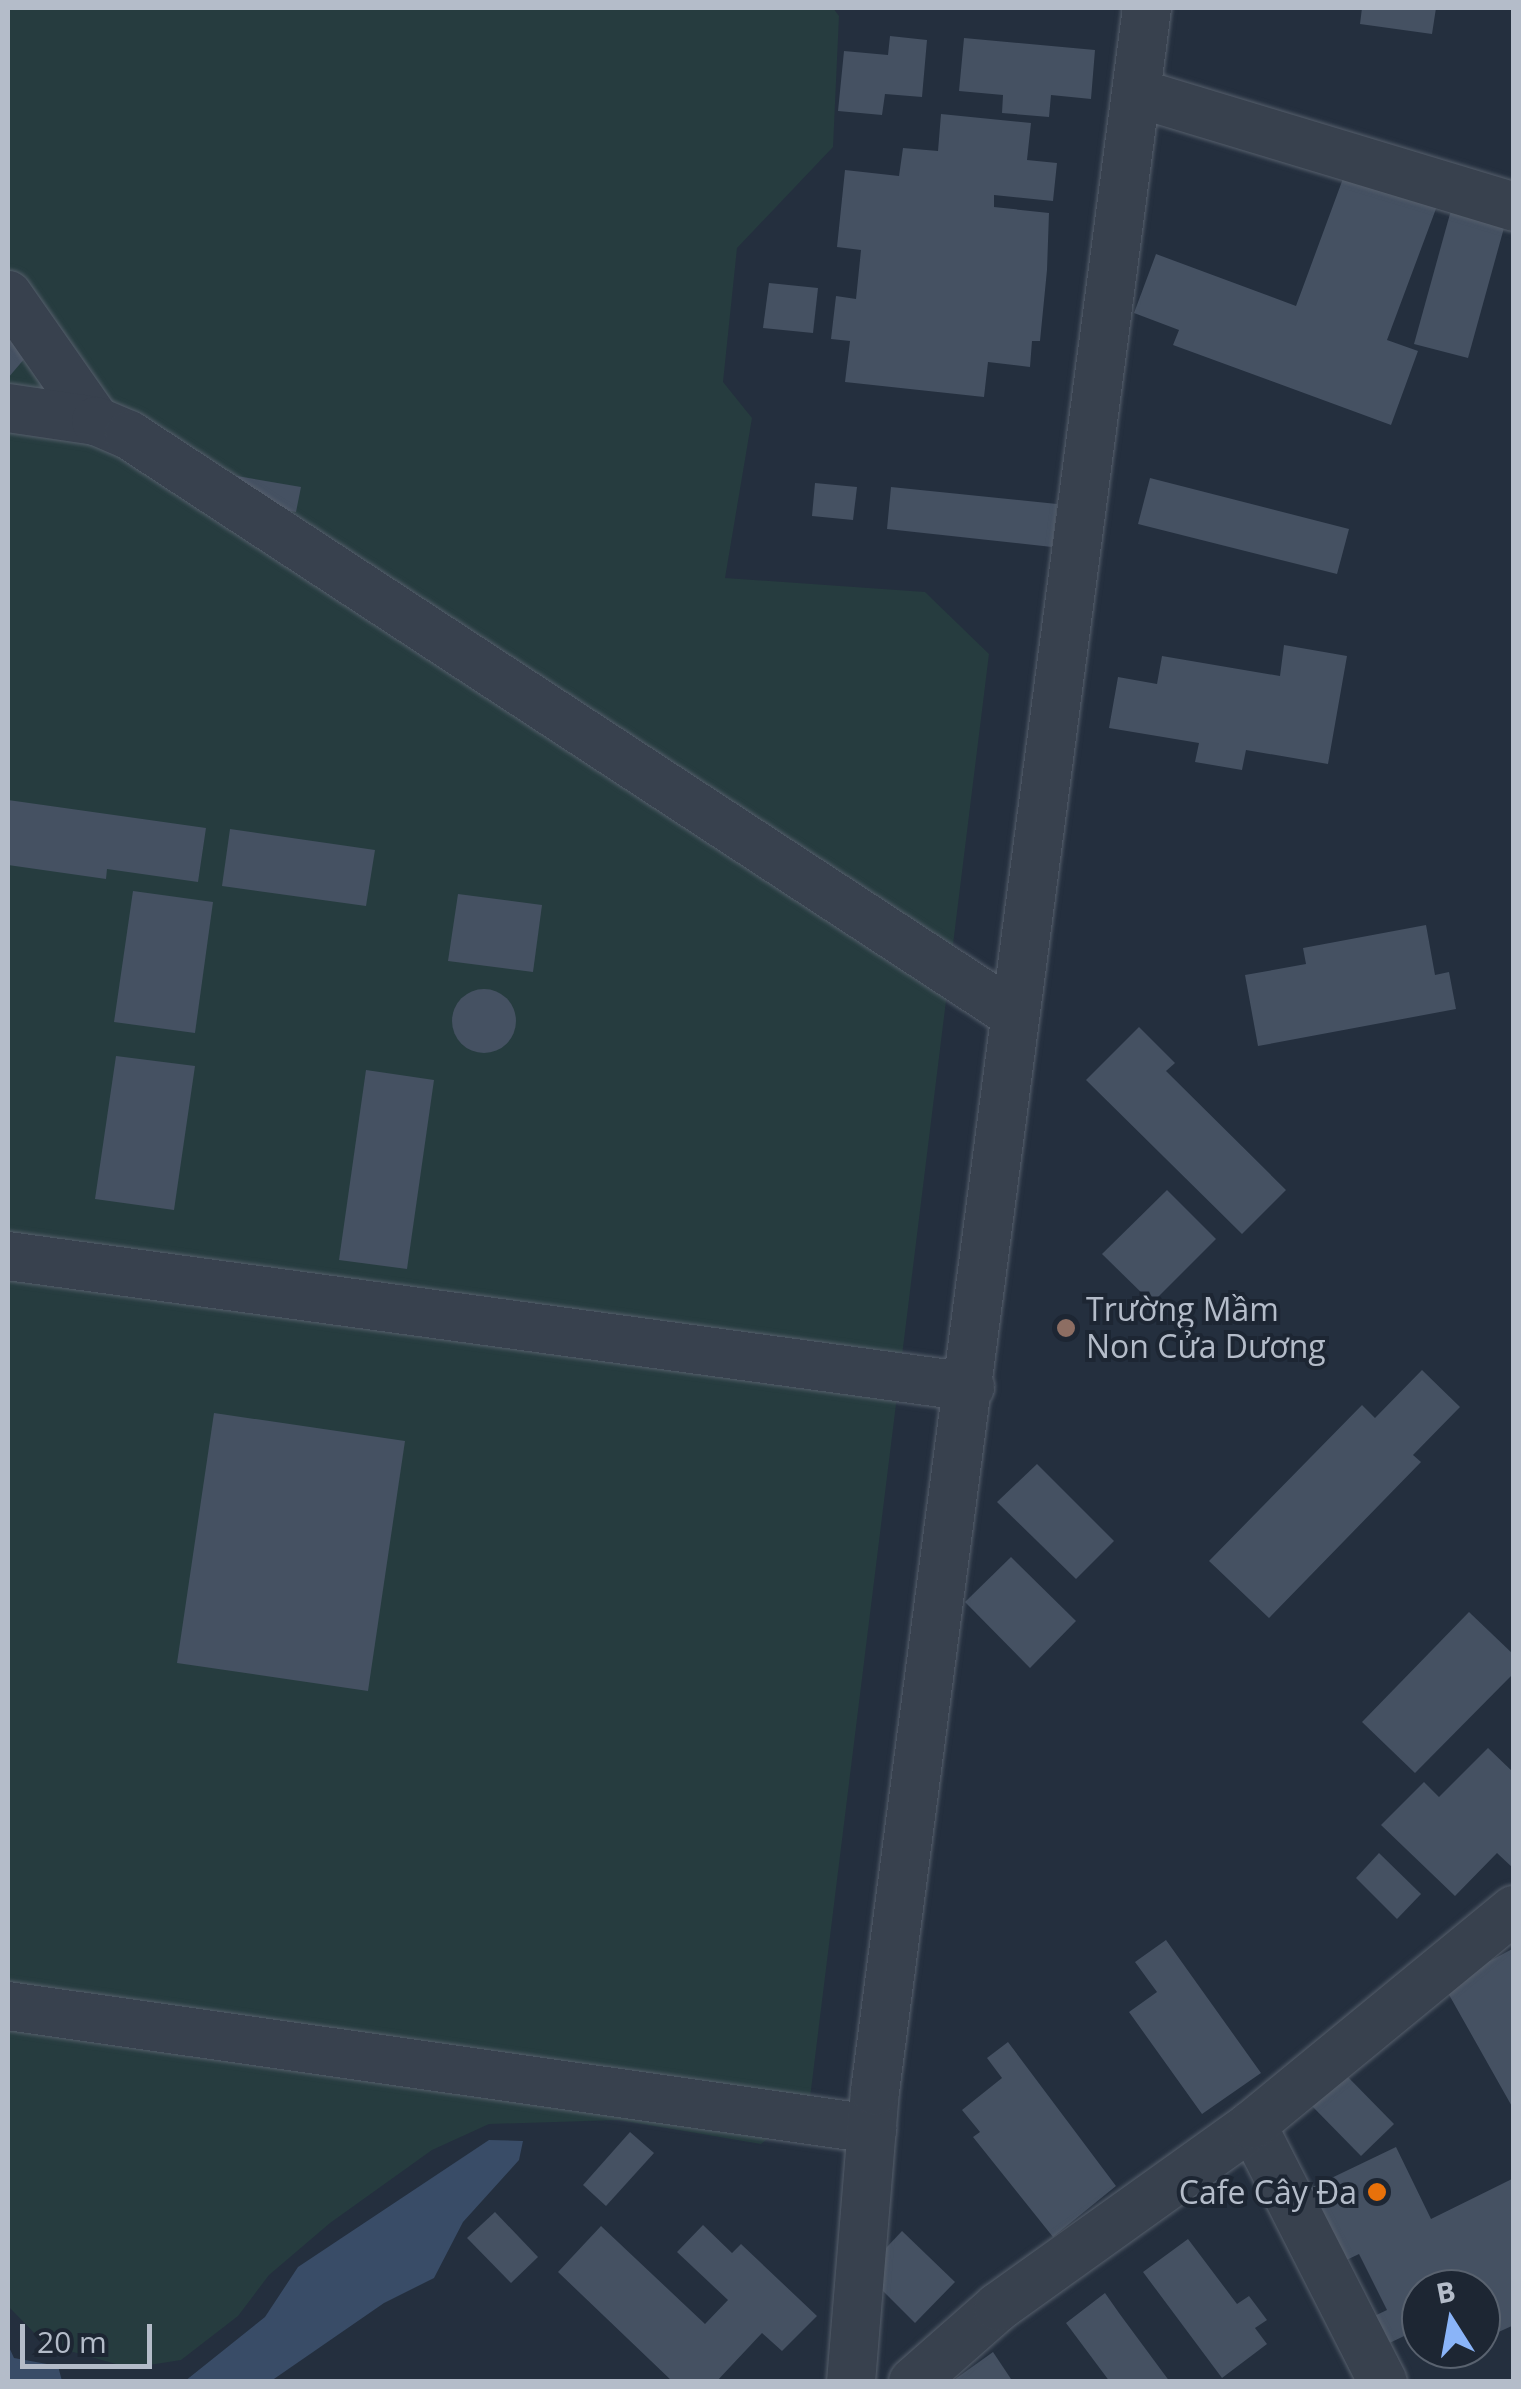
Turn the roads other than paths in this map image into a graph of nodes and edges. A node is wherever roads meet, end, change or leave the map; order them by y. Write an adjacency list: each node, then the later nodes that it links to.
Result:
1 (1146, 8): 2 (street)
2 (1137, 92): 3 (street); 7 (street)
3 (1514, 207)
4 (8, 295): 6 (street)
5 (8, 408): 6 (street)
6 (96, 421): 7 (street)
7 (1013, 1014): 9 (street)
8 (8, 1256): 9 (street)
9 (970, 1387): 13 (street)
10 (1514, 1910): 12 (street)
11 (8, 2006): 13 (street)
12 (1252, 2124): 15 (street); 16 (street)
13 (872, 2129): 14 (street)
14 (856, 2380)
15 (913, 2382)
16 (1384, 2382)

